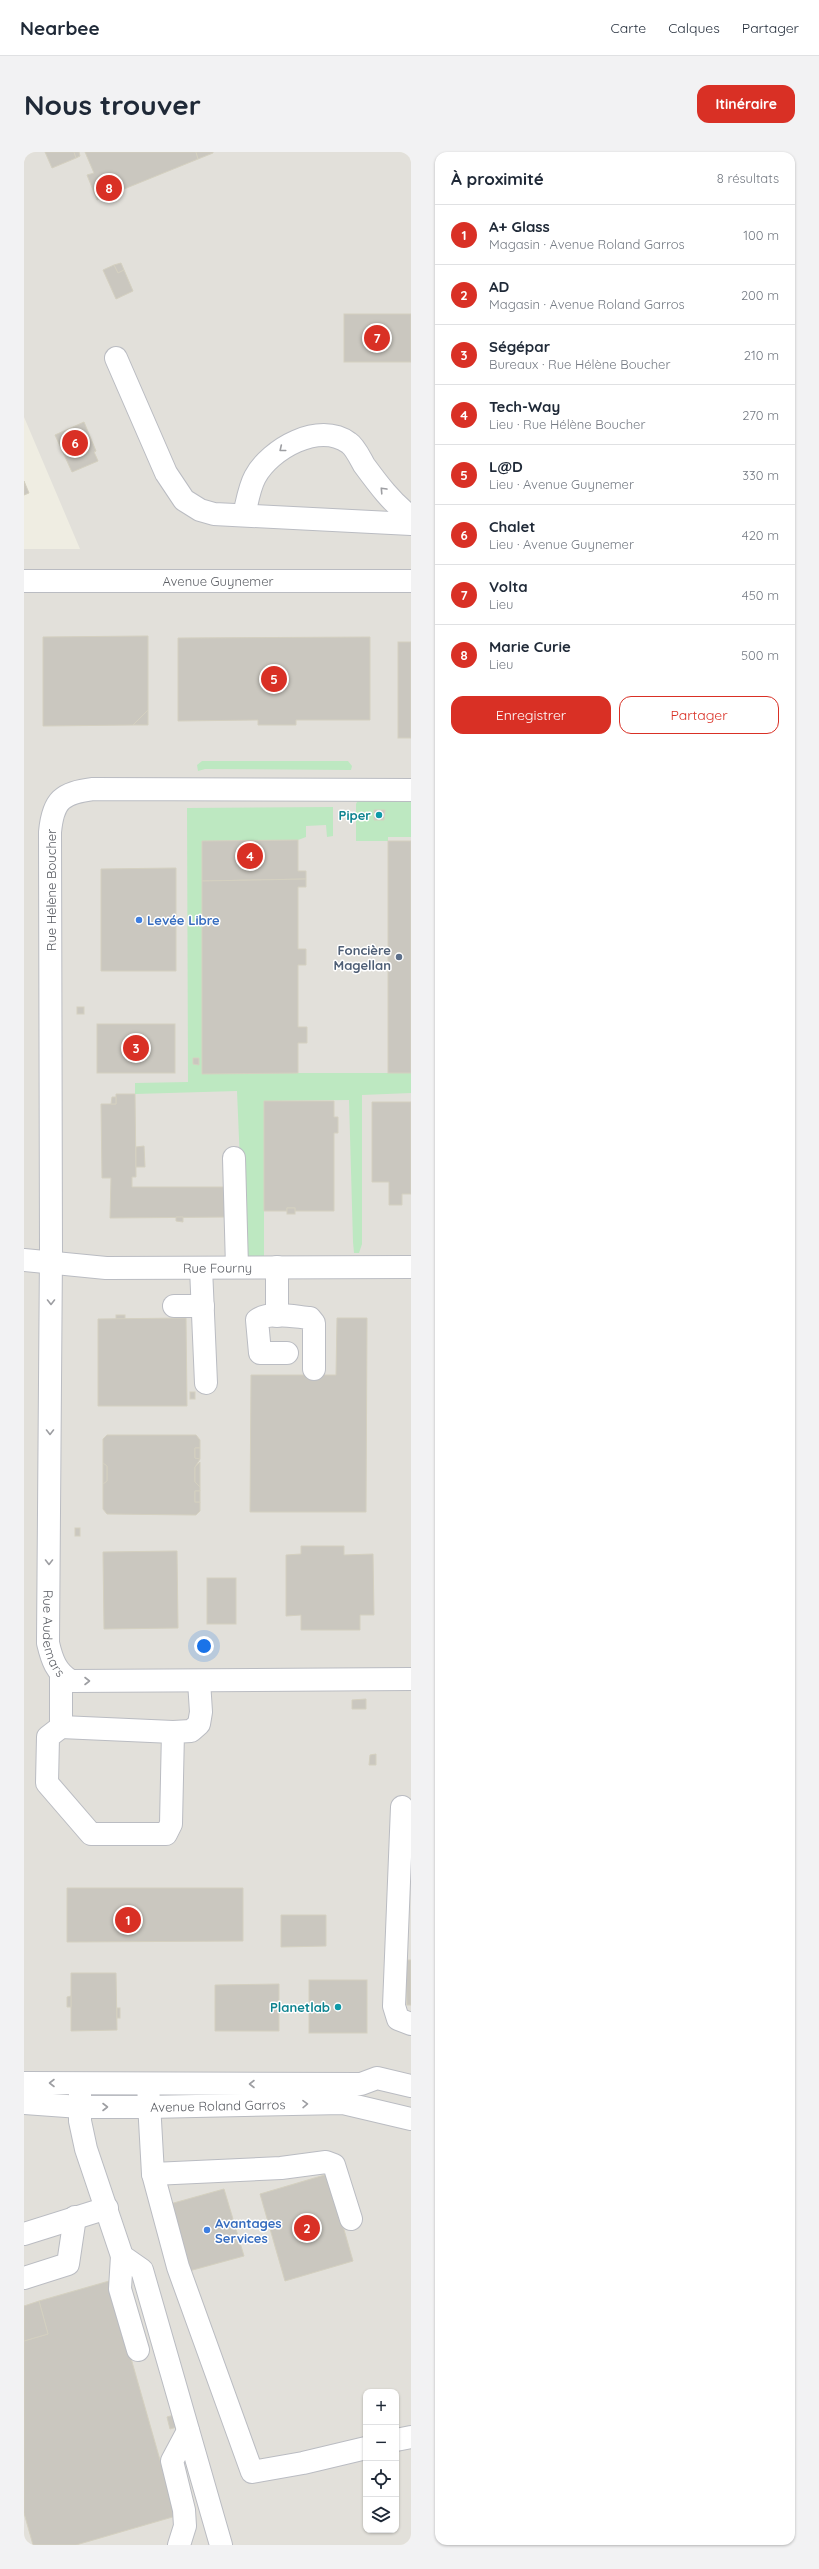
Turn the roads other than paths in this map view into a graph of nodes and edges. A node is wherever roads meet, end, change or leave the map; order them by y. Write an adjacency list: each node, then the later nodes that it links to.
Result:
1 (116, 358): 2 (street)
2 (244, 515): 3 (street, one-way to 2); 4 (street)
3 (411, 517)
4 (411, 524)
5 (24, 581): 6 (street, Avenue Guynemer)
6 (411, 581)
7 (411, 790): 10 (street, Rue Hélène Boucher)
8 (234, 1158): 11 (street)
9 (24, 1260): 10 (street, Rue Fourny)
10 (51, 1263): 14 (street, Rue Fourny); 21 (street, Rue Audemars, one-way to 21)
11 (237, 1267): 12 (street, Rue Fourny); 14 (street, Rue Fourny)
12 (277, 1267): 13 (street, Rue Fourny); 17 (street)
13 (411, 1267)
14 (202, 1268): 16 (street)
15 (174, 1306): 16 (street)
16 (204, 1306): 20 (street)
17 (277, 1316): 18 (street); 19 (street)
18 (287, 1353)
19 (314, 1370)
20 (206, 1383)
21 (61, 1675): 23 (street, Rue Audemars, one-way to 23); 24 (street)
22 (411, 1680): 23 (street, Rue Audemars)
23 (199, 1681): 25 (street)
24 (61, 1726): 25 (street); 25 (street)
25 (174, 1732)
26 (402, 1808): 27 (street)
27 (411, 2024)
28 (24, 2083): 29 (street, Avenue Roland Garros, one-way to 28)
29 (80, 2084): 31 (street, Avenue Roland Garros); 35 (street)
30 (361, 2084): 31 (street, Avenue Roland Garros, one-way to 31); 32 (street, Avenue Roland Garros); 33 (street, Avenue Roland Garros)
31 (148, 2085): 36 (street)
32 (411, 2086)
33 (411, 2102)
34 (24, 2103): 35 (street, Avenue Roland Garros)
35 (80, 2107): 36 (street, Avenue Roland Garros, one-way to 36); 39 (street)
36 (148, 2107): 37 (street, Avenue Roland Garros, one-way to 37); 38 (street)
37 (411, 2118)
38 (153, 2174): 41 (street); 49 (street)
39 (107, 2208): 40 (street); 43 (street)
40 (75, 2217): 42 (street); 44 (street)
41 (351, 2219)
42 (24, 2234)
43 (122, 2256): 45 (street); 46 (street)
44 (24, 2278)
45 (138, 2350)
46 (188, 2431): 50 (street); 51 (street)
47 (411, 2437): 48 (street)
48 (399, 2439)
49 (363, 2449)
50 (179, 2545)
51 (221, 2545)

